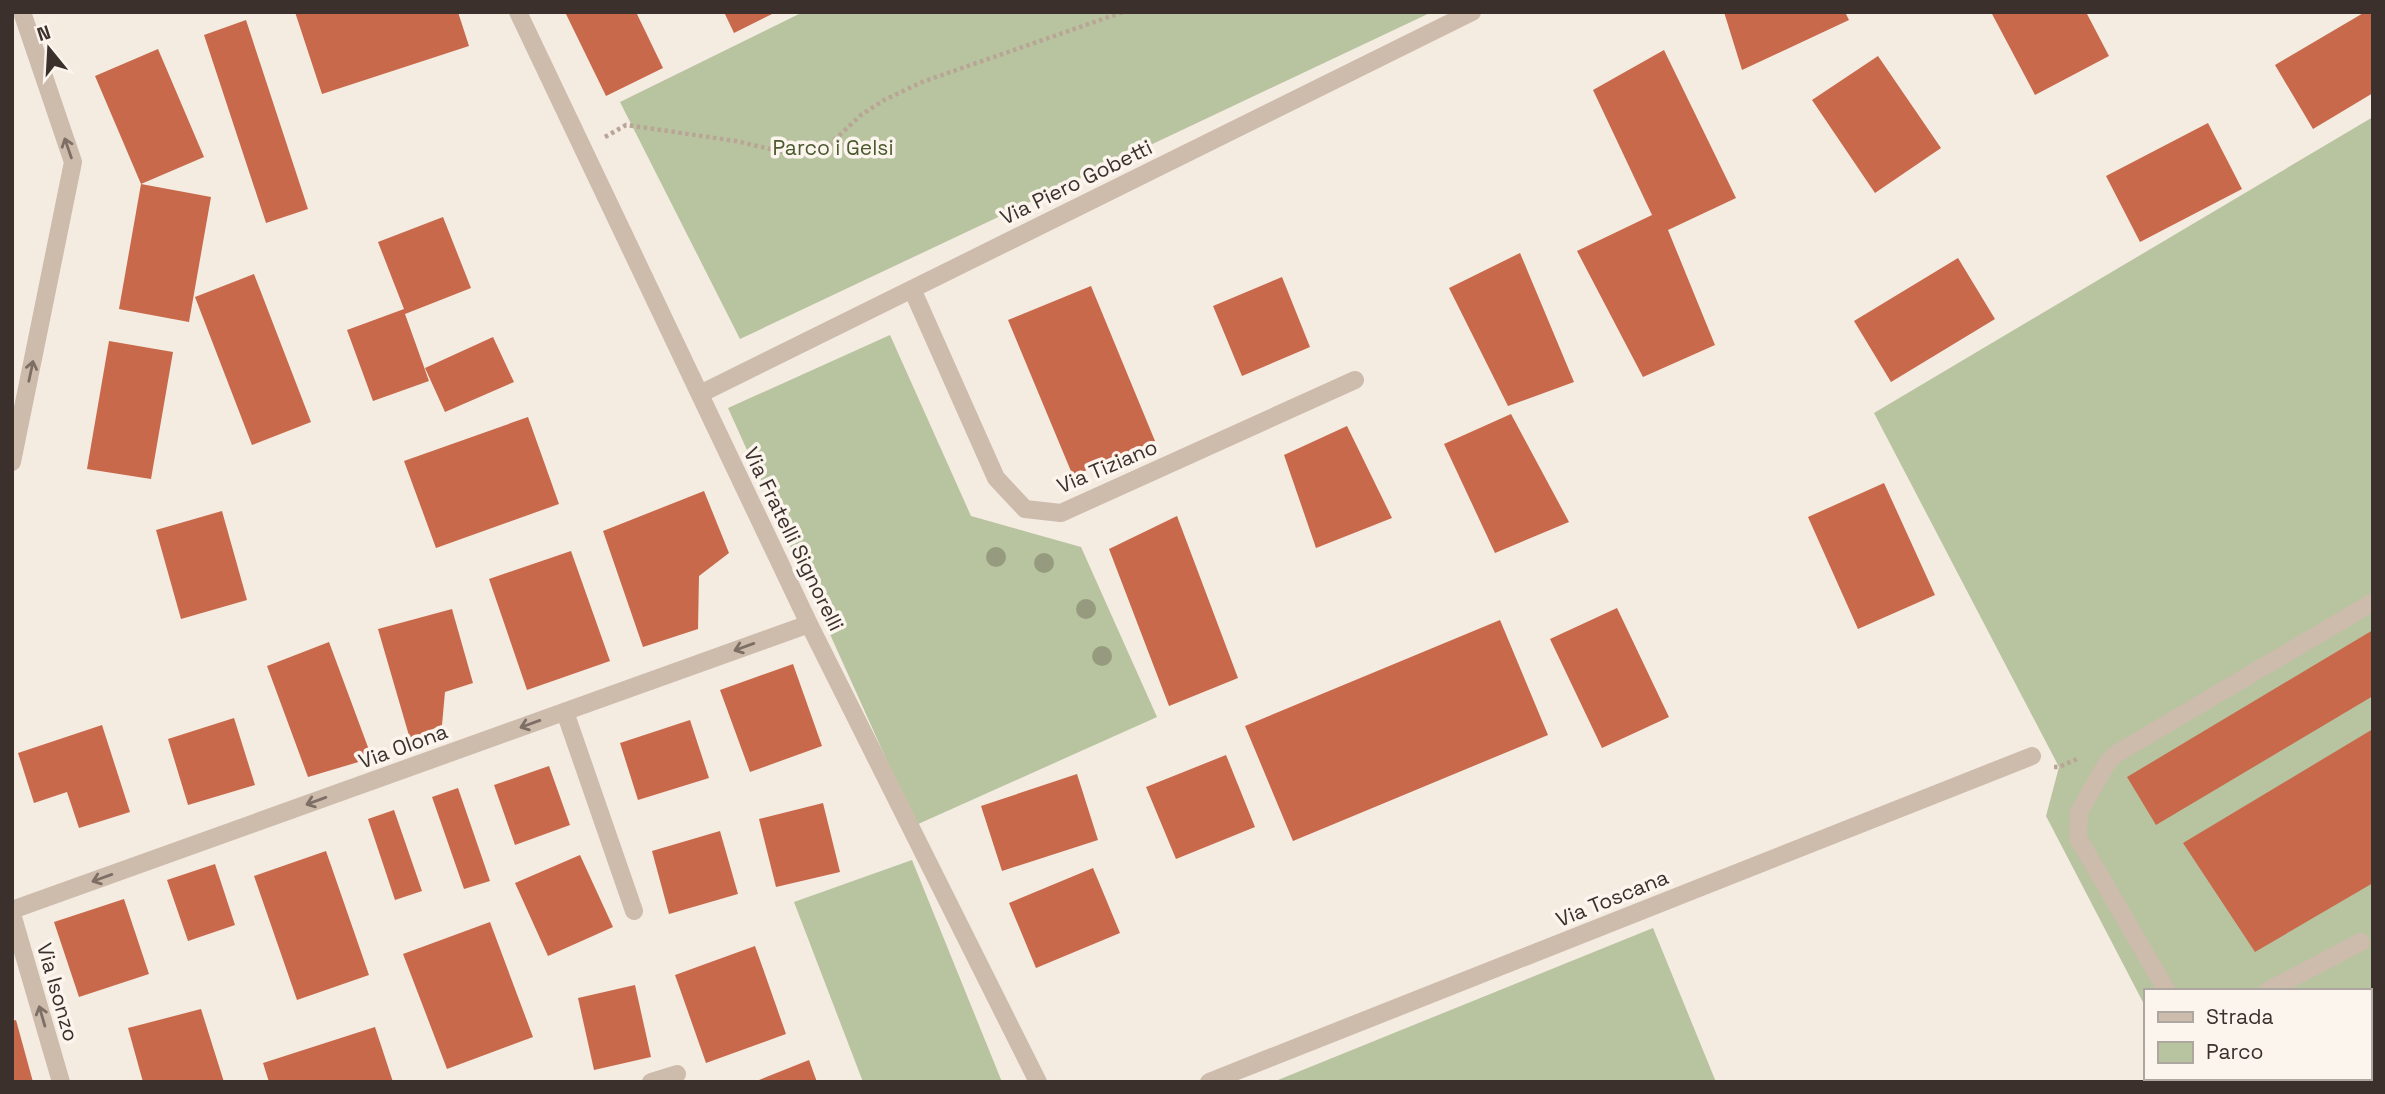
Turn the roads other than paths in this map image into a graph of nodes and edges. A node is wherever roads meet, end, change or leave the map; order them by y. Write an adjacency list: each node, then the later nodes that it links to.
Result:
1 (22, 12): 7 (street, one-way to 1)
2 (518, 12): 6 (street, Via Fratelli Signorelli)
3 (1472, 12): 4 (street, Via Piero Gobetti)
4 (912, 289): 5 (street, Via Tiziano); 6 (street, Via Piero Gobetti)
5 (1355, 380)
6 (700, 394): 9 (street, Via Fratelli Signorelli)
7 (12, 462)
8 (2373, 601): 15 (street)
9 (809, 624): 10 (street, Via Olona, one-way to 10); 20 (street, Via Fratelli Signorelli)
10 (565, 712): 12 (street); 13 (street, Via Olona, one-way to 13)
11 (2032, 756): 21 (street, Via Toscana)
12 (634, 911)
13 (12, 912): 18 (street, Via Isonzo, one-way to 13)
14 (2361, 942): 16 (street)
15 (2166, 989)
16 (2271, 989)
17 (677, 1074): 19 (street)
18 (61, 1082)
19 (651, 1082)
20 (1038, 1082)
21 (1209, 1082)

